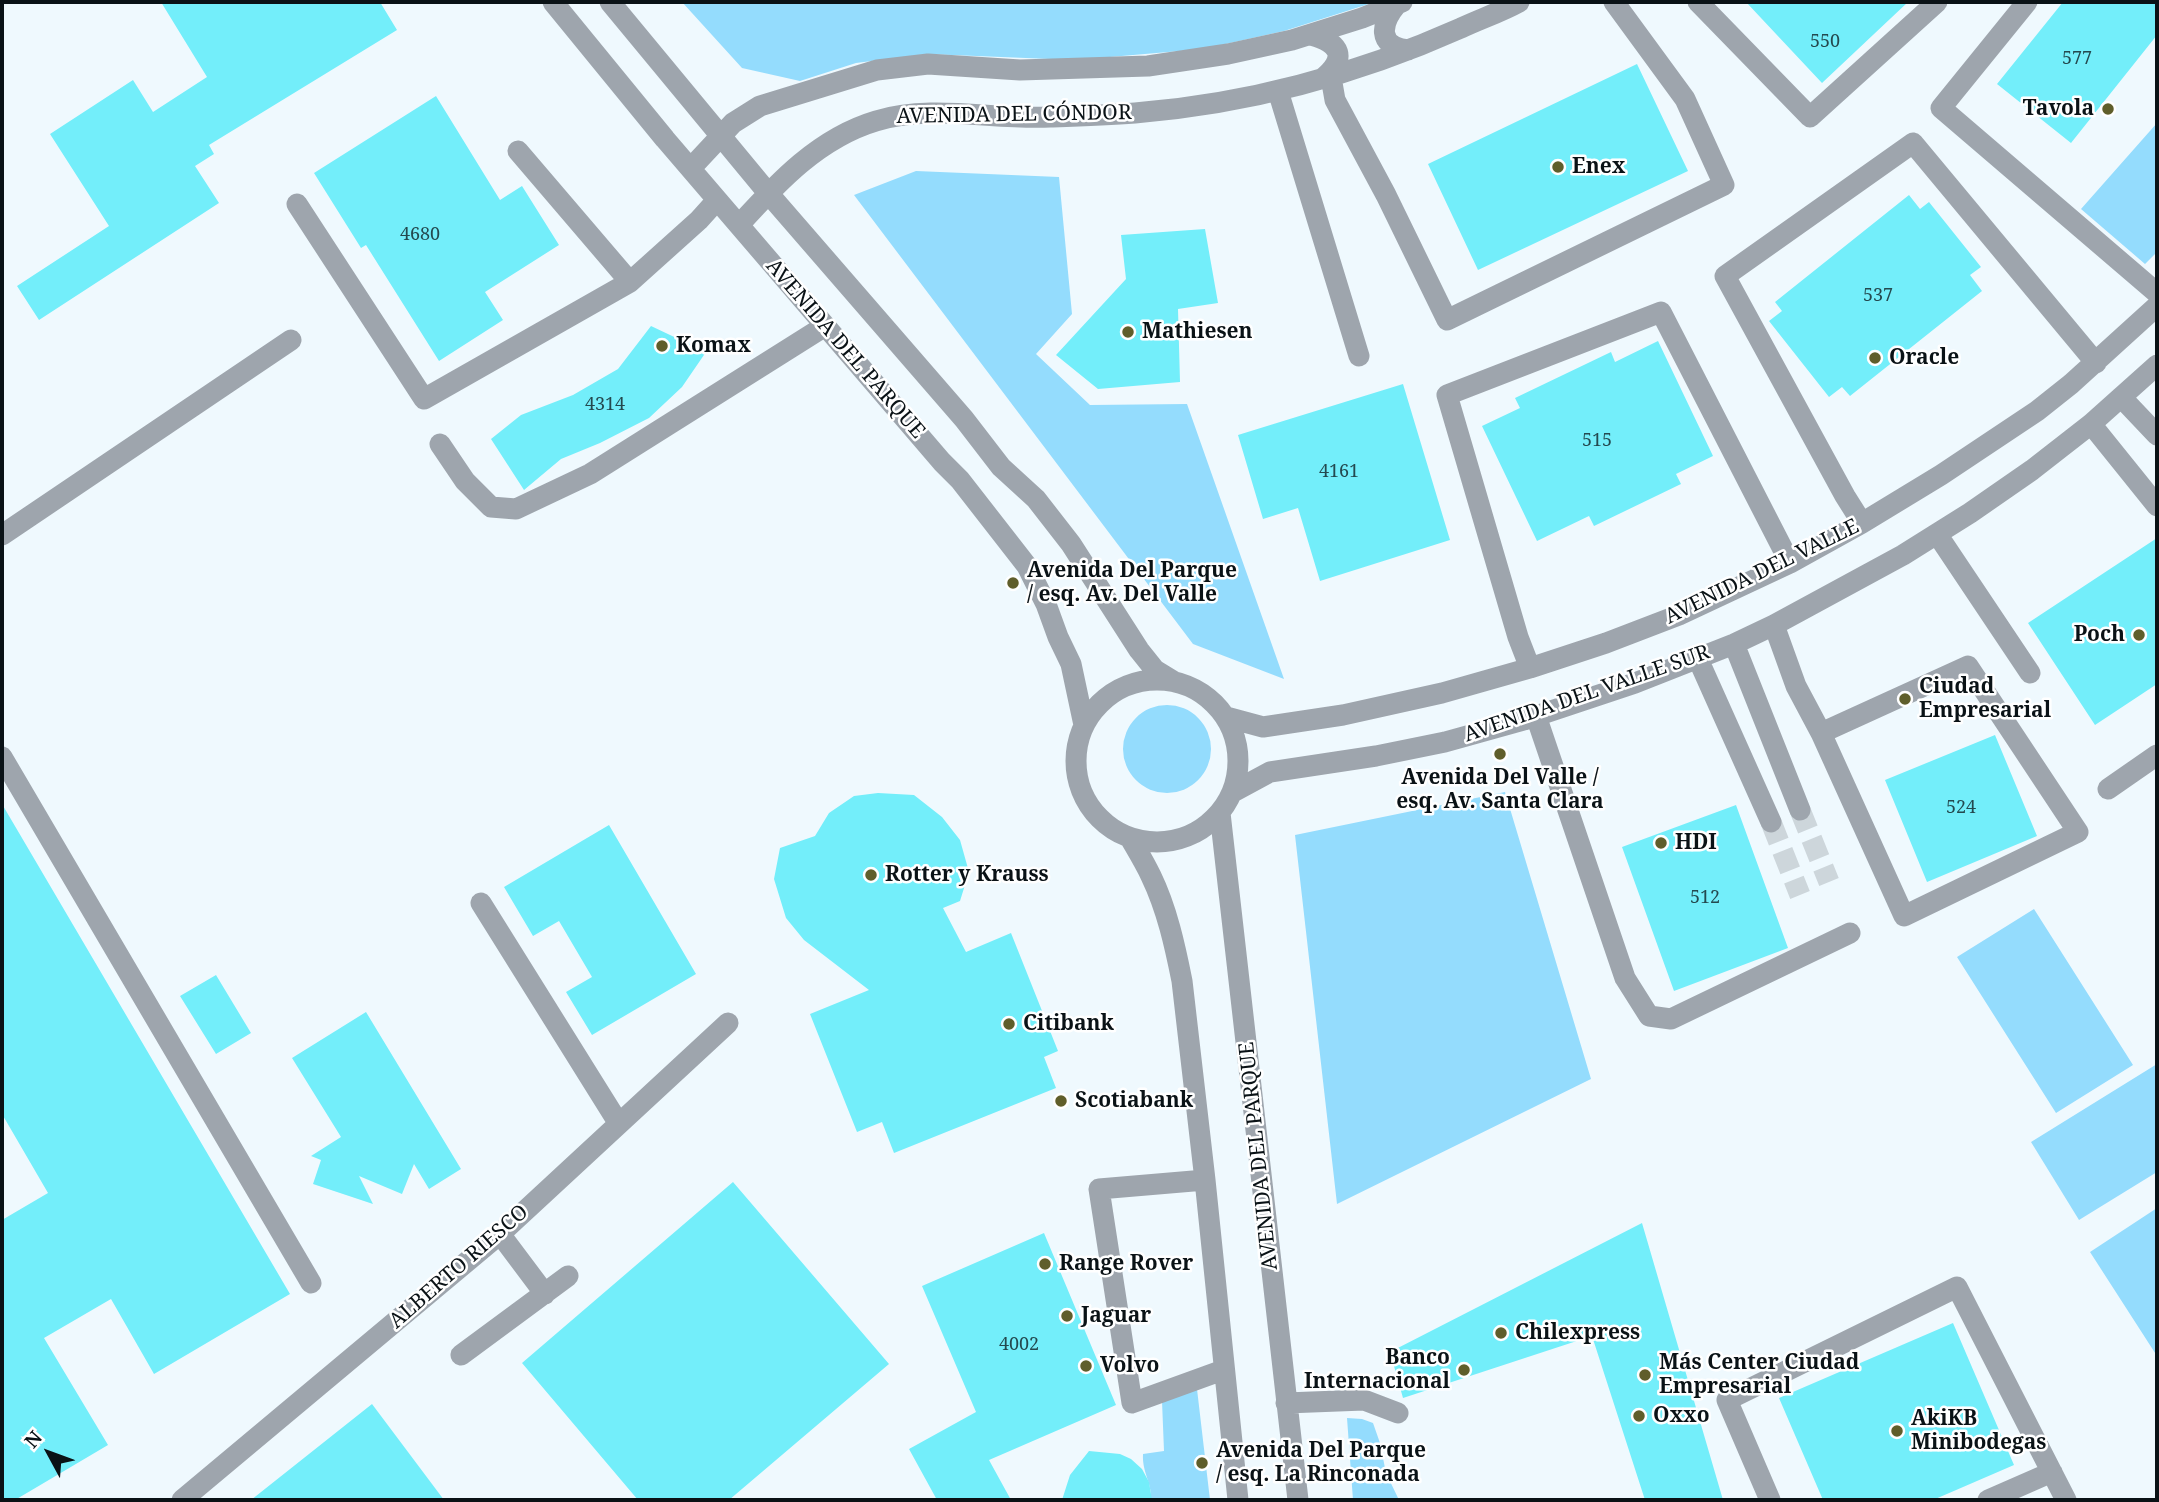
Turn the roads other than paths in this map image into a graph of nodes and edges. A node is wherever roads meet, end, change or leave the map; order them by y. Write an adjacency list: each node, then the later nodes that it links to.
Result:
1 (553, 2): 15 (street, AVENIDA DEL PARQUE)
2 (610, 2): 13 (street, AVENIDA DEL PARQUE)
3 (1519, 2): 10 (street, AVENIDA DEL CÓNDOR)
4 (1614, 2): 11 (street)
5 (1698, 2): 6 (street)
6 (1937, 2)
7 (2028, 2): 21 (street)
8 (1400, 3): 9 (street); 10 (street)
9 (1311, 35): 11 (street); 13 (street)
10 (1408, 50): 11 (street, AVENIDA DEL CÓNDOR)
11 (1326, 78): 12 (street, AVENIDA DEL CÓNDOR)
12 (1278, 91): 16 (street, AVENIDA DEL CÓNDOR); 25 (street)
13 (721, 136): 15 (street); 16 (street, AVENIDA DEL PARQUE)
14 (517, 150): 20 (street)
15 (691, 168): 17 (street, AVENIDA DEL PARQUE)
16 (768, 192): 19 (street, AVENIDA DEL CÓNDOR); 42 (street, AVENIDA DEL PARQUE)
17 (717, 200): 19 (street, AVENIDA DEL PARQUE); 20 (street)
18 (297, 204): 20 (street)
19 (739, 225): 23 (street, AVENIDA DEL PARQUE)
20 (630, 282)
21 (2157, 293)
22 (2157, 306): 26 (street, AVENIDA DEL VALLE)
23 (825, 326): 31 (street); 45 (street, AVENIDA DEL PARQUE)
24 (291, 340): 35 (street)
25 (1359, 356)
26 (2096, 363): 33 (street, AVENIDA DEL VALLE); 33 (street)
27 (2157, 365): 28 (street, AVENIDA DEL VALLE SUR)
28 (2121, 397): 29 (street, AVENIDA DEL VALLE SUR); 30 (street)
29 (2091, 424): 32 (street); 34 (street, AVENIDA DEL VALLE SUR)
30 (2157, 435)
31 (440, 444)
32 (2157, 506)
33 (1862, 523): 36 (street, AVENIDA DEL VALLE)
34 (1937, 534): 37 (street, AVENIDA DEL VALLE SUR); 41 (street)
35 (2, 535)
36 (1790, 563): 40 (street, AVENIDA DEL VALLE); 40 (street)
37 (1773, 625): 38 (street, AVENIDA DEL VALLE SUR); 46 (street)
38 (1734, 644): 39 (street, AVENIDA DEL VALLE SUR); 51 (street)
39 (1698, 659): 43 (street, AVENIDA DEL VALLE SUR); 53 (street)
40 (1530, 668): 44 (street, AVENIDA DEL VALLE)
41 (2030, 673)
42 (1173, 681): 44 (street); 45 (street)
43 (1536, 716): 50 (street, AVENIDA DEL VALLE SUR); 56 (street)
44 (1226, 717): 50 (street)
45 (1084, 725): 54 (street)
46 (1821, 733): 46 (street)
47 (2157, 755): 49 (street)
48 (2, 757): 62 (street)
49 (2108, 789)
50 (1233, 792): 52 (street)
51 (1800, 810)
52 (1220, 813): 54 (street); 66 (street, AVENIDA DEL PARQUE)
53 (1771, 822)
54 (1130, 838): 59 (street)
55 (481, 903): 58 (street)
56 (1850, 933)
57 (728, 1023): 58 (street, ALBERTO RIESCO)
58 (619, 1124): 60 (street, ALBERTO RIESCO)
59 (1205, 1180): 65 (street); 65 (street)
60 (500, 1234): 63 (street); 69 (street, ALBERTO RIESCO)
61 (568, 1276): 63 (street)
62 (311, 1283)
63 (545, 1294): 64 (street)
64 (461, 1355)
65 (1223, 1370): 70 (street)
66 (1286, 1403): 67 (street); 71 (street, AVENIDA DEL PARQUE)
67 (1398, 1413)
68 (2052, 1472): 72 (street); 73 (street); 74 (street)
69 (182, 1500)
70 (1238, 1500)
71 (1298, 1500)
72 (1770, 1500)
73 (1988, 1500)
74 (2066, 1500)

